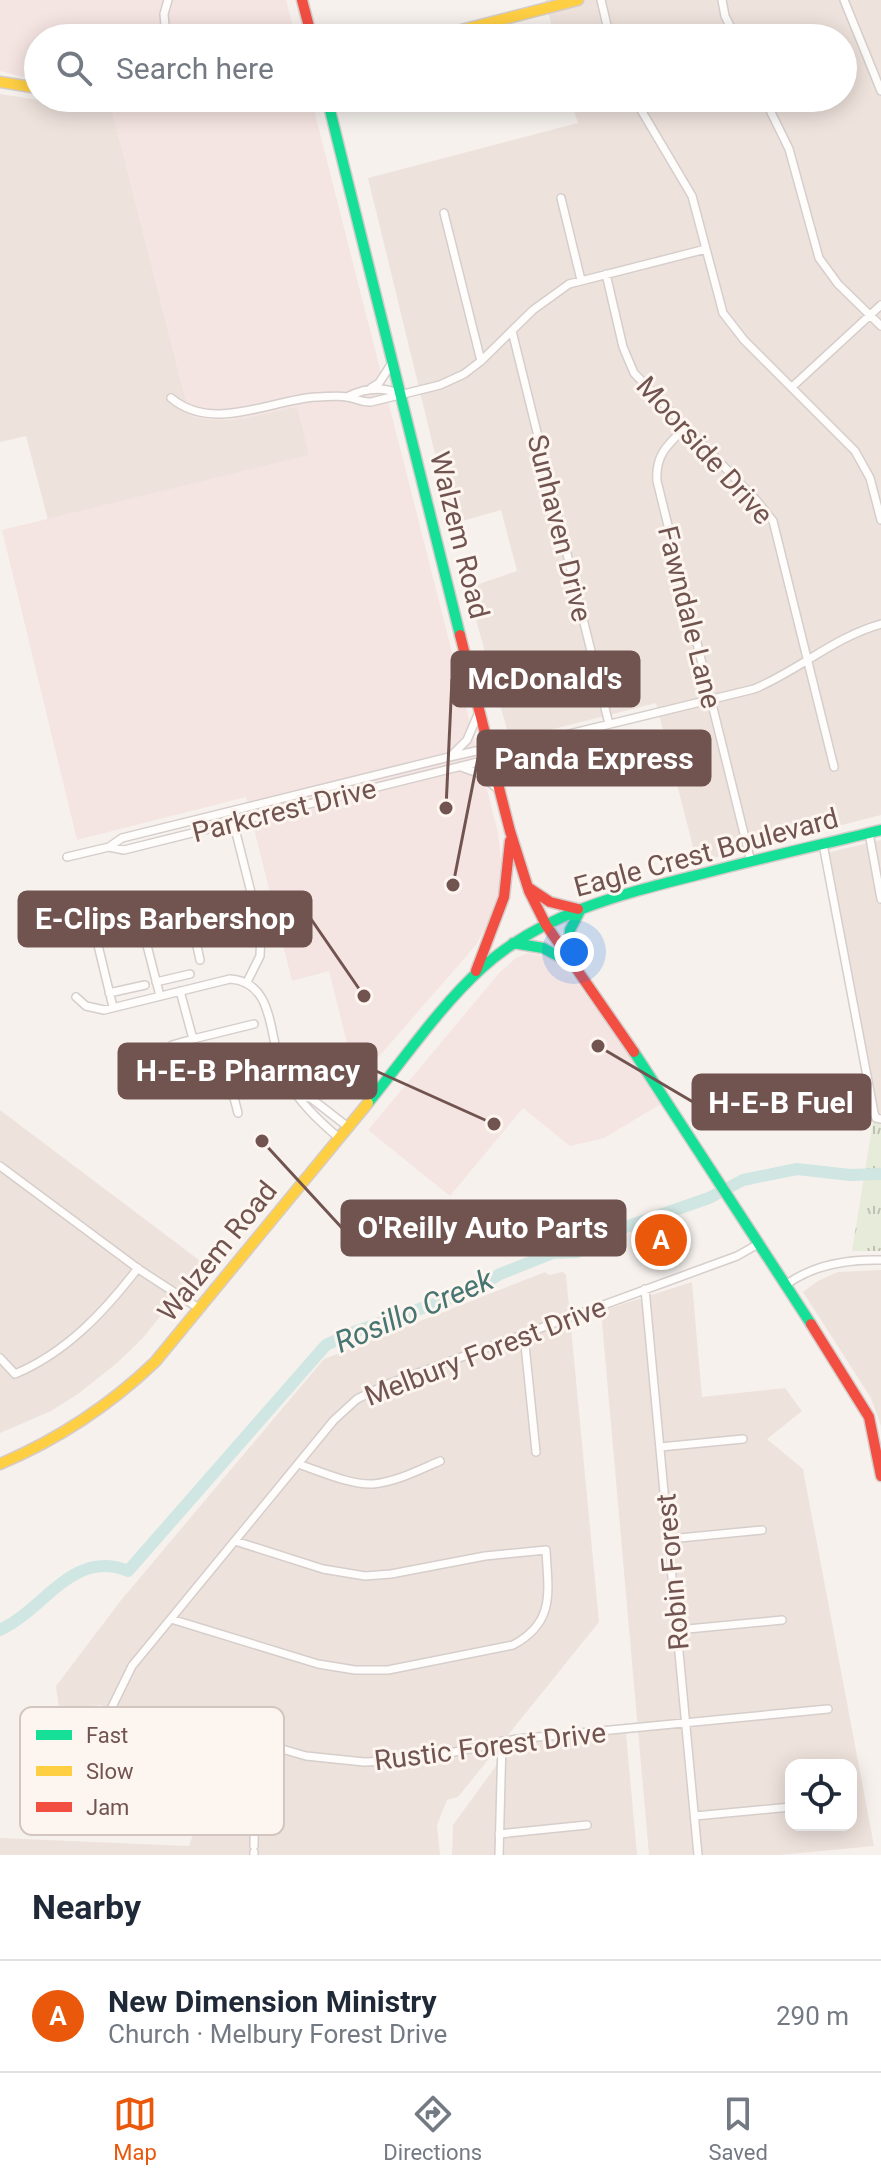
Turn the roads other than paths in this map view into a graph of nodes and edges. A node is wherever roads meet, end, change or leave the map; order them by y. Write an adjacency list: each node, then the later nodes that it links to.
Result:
1 (168, 0): 7 (street)
2 (302, 0): 8 (main road)
3 (576, 0): 9 (main road)
4 (601, 0): 10 (street)
5 (722, 0): 11 (street)
6 (844, 0): 12 (street)
7 (165, 24)
8 (308, 24)
9 (484, 24)
10 (607, 24)
11 (729, 24)
12 (854, 24)
13 (857, 32): 16 (street)
14 (0, 82): 15 (main road)
15 (24, 86)
16 (881, 91)
17 (330, 112): 30 (main road, Walzem Road)
18 (642, 112): 22 (street)
19 (771, 112): 26 (street)
20 (561, 198): 24 (street)
21 (444, 213): 29 (street)
22 (706, 249): 23 (street); 31 (street)
23 (606, 274): 24 (street); 36 (street, Moorside Drive)
24 (581, 280): 28 (street)
25 (881, 305): 26 (street)
26 (870, 315): 27 (street); 31 (street)
27 (881, 326)
28 (512, 331): 29 (street); 42 (street, Sunhaven Drive)
29 (481, 361): 33 (street)
30 (392, 363): 32 (street); 33 (main road, Walzem Road)
31 (792, 387): 37 (street)
32 (367, 390): 33 (street); 34 (street)
33 (400, 394): 34 (street); 41 (main road, Walzem Road)
34 (347, 397): 35 (street)
35 (171, 398)
36 (686, 427): 39 (street, Moorside Drive); 40 (street, Fawndale Lane)
37 (881, 520)
38 (881, 624): 39 (street, Parkcrest Drive)
39 (808, 659): 40 (street, Parkcrest Drive); 46 (street, Moorside Drive)
40 (711, 699): 42 (street, Parkcrest Drive); 58 (street, Fawndale Lane)
41 (480, 710): 43 (main road, Walzem Road); 44 (street)
42 (609, 724): 43 (street, Parkcrest Drive)
43 (491, 753): 44 (street, Parkcrest Drive); 45 (street, Parkcrest Drive); 47 (main road, Walzem Road)
44 (449, 757): 48 (street, Parkcrest Drive)
45 (459, 766): 47 (street); 49 (street, Parkcrest Drive)
46 (834, 767)
47 (501, 791): 51 (main road, Walzem Road)
48 (230, 811): 49 (street); 53 (street, Parkcrest Drive)
49 (234, 823): 56 (street, Parkcrest Drive); 72 (street)
50 (881, 830): 52 (main road, Eagle Crest Boulevard)
51 (510, 831): 59 (main road, Walzem Road); 69 (main road)
52 (869, 833): 54 (main road, Eagle Crest Boulevard); 60 (street)
53 (122, 838): 55 (street, Parkcrest Drive); 56 (street)
54 (823, 844): 58 (main road, Eagle Crest Boulevard); 87 (street)
55 (109, 847): 56 (street, Parkcrest Drive); 57 (street, Parkcrest Drive)
56 (124, 850)
57 (67, 857)
58 (751, 862): 62 (main road, Eagle Crest Boulevard)
59 (528, 888): 62 (main road); 64 (main road, Walzem Road)
60 (881, 899)
61 (224, 905): 63 (street)
62 (580, 908): 64 (main road, Eagle Crest Boulevard); 68 (main road)
63 (190, 914): 65 (street); 67 (street)
64 (546, 925): 66 (main road, Walzem Road); 68 (main road)
65 (142, 926): 71 (street); 75 (street)
66 (513, 943): 68 (main road); 69 (main road, Walzem Road)
67 (200, 960)
68 (571, 961): 91 (main road)
69 (475, 973): 88 (main road, Walzem Road)
70 (190, 974): 71 (street)
71 (156, 982): 76 (street)
72 (247, 982): 74 (street); 82 (street)
73 (145, 985): 75 (street)
74 (180, 991): 76 (street); 80 (street)
75 (109, 993): 78 (street)
76 (160, 996): 78 (street)
77 (76, 997): 78 (street)
78 (113, 1007)
79 (254, 1024): 80 (street)
80 (193, 1039): 81 (street)
81 (172, 1045)
82 (279, 1062): 83 (street); 85 (street)
83 (228, 1075): 84 (street); 86 (street)
84 (182, 1087)
85 (297, 1093): 88 (street); 89 (street)
86 (238, 1113)
87 (881, 1119)
88 (348, 1127): 89 (main road, Walzem Road)
89 (339, 1138): 96 (main road, Walzem Road)
90 (0, 1166): 93 (street)
91 (760, 1243): 94 (main road); 95 (street, Melbury Forest Drive)
92 (881, 1260): 94 (street)
93 (138, 1268): 96 (street); 98 (street)
94 (787, 1284): 105 (main road)
95 (645, 1289): 97 (street, Melbury Forest Drive); 100 (street, Robin Forest)
96 (200, 1309): 103 (main road, Walzem Road)
97 (524, 1335): 101 (street); 104 (street, Melbury Forest Drive)
98 (0, 1358)
99 (743, 1439): 100 (street)
100 (660, 1447): 107 (street, Robin Forest)
101 (536, 1452)
102 (440, 1461): 104 (street)
103 (0, 1464)
104 (298, 1464): 108 (street, Melbury Forest Drive)
105 (881, 1476)
106 (762, 1530): 107 (street)
107 (669, 1539): 111 (street, Robin Forest)
108 (235, 1541): 109 (street, Melbury Forest Drive); 109 (street)
109 (171, 1619): 112 (street, Melbury Forest Drive)
110 (782, 1620): 111 (street)
111 (677, 1630): 114 (street, Robin Forest)
112 (112, 1707)
113 (828, 1709): 114 (street, Rustic Forest Drive)
114 (686, 1723): 115 (street, Rustic Forest Drive); 118 (street, Robin Forest)
115 (502, 1741): 116 (street, Rustic Forest Drive); 120 (street)
116 (284, 1749)
117 (785, 1808): 118 (street)
118 (695, 1816): 122 (street, Robin Forest)
119 (587, 1825): 120 (street)
120 (499, 1834): 121 (street)
121 (499, 1855)
122 (698, 1855)

